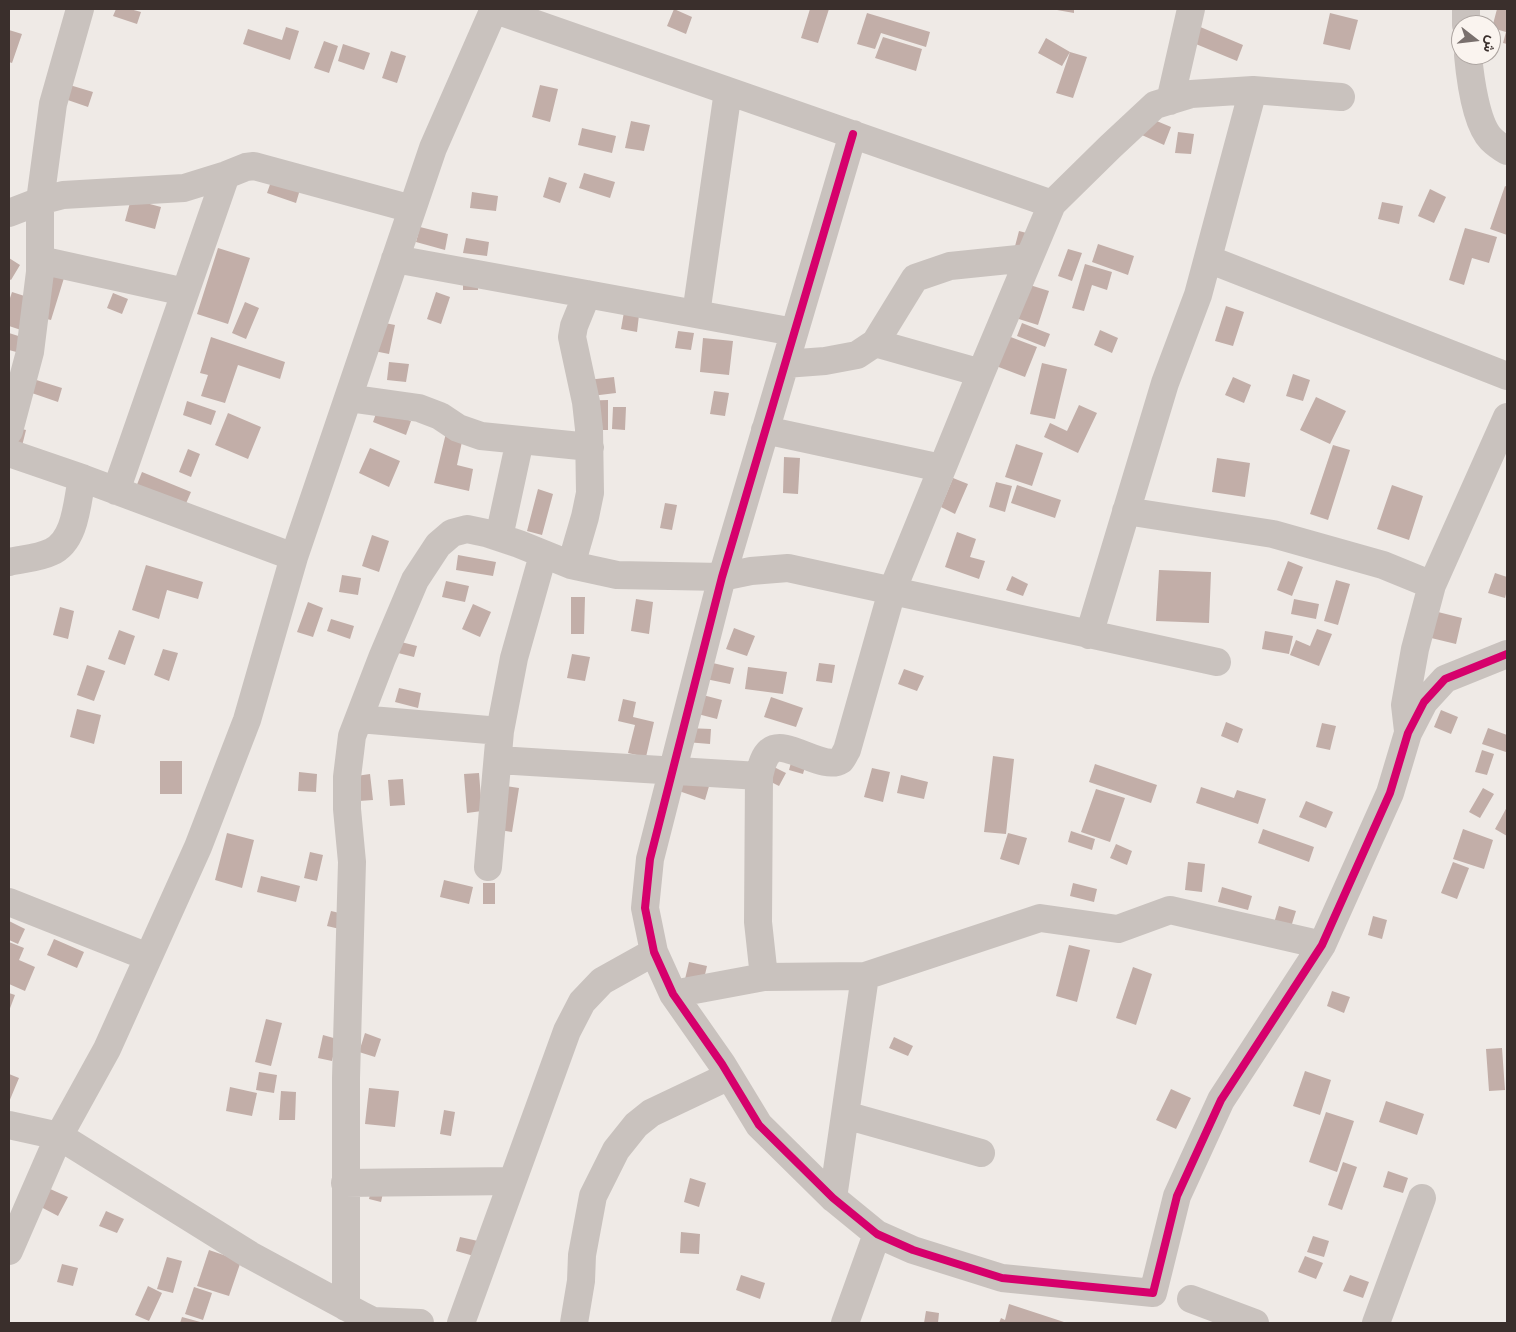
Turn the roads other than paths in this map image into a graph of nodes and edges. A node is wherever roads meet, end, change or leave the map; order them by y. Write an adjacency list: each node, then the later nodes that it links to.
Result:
1 (80, 9): 13 (street)
2 (494, 9): 4 (street); 15 (street)
3 (1191, 9): 9 (street)
4 (538, 15): 7 (street)
5 (1470, 65): 11 (street)
6 (1253, 90): 8 (street); 9 (street); 19 (street)
7 (728, 91): 10 (street); 23 (street)
8 (1341, 97)
9 (1170, 100): 14 (street)
10 (853, 134): 14 (street); 24 (street)
11 (1507, 151)
12 (226, 175): 13 (street); 15 (street); 21 (street)
13 (40, 201): 16 (street); 20 (street)
14 (1052, 204): 17 (street)
15 (412, 209): 18 (street)
16 (9, 213)
17 (1028, 258): 25 (street); 27 (street)
18 (395, 259): 22 (street); 29 (street)
19 (1208, 259): 28 (street); 39 (street)
20 (40, 260): 21 (street); 31 (street)
21 (185, 292): 38 (street)
22 (587, 294): 23 (street); 34 (street)
23 (696, 314): 24 (street)
24 (794, 332): 26 (street)
25 (875, 343): 26 (street); 27 (street)
26 (785, 364): 32 (street)
27 (981, 373): 36 (street)
28 (1507, 376)
29 (348, 398): 33 (street); 42 (street)
30 (1507, 417): 46 (street)
31 (9, 430)
32 (766, 430): 36 (street); 45 (street)
33 (520, 440): 34 (street); 40 (street)
34 (590, 447): 44 (street)
35 (9, 453): 37 (street)
36 (941, 468): 47 (street)
37 (82, 478): 38 (street); 43 (street)
38 (116, 491): 42 (street)
39 (1126, 511): 46 (street); 48 (street)
40 (499, 537): 41 (street); 51 (street)
41 (543, 555): 44 (street); 52 (street)
42 (294, 558): 61 (street)
43 (9, 562)
44 (571, 566): 45 (street)
45 (722, 577): 47 (street); 55 (street)
46 (1432, 585): 53 (street)
47 (892, 592): 48 (street); 56 (street)
48 (1089, 635): 50 (street)
49 (1507, 654): 53 (street)
50 (1217, 662)
51 (359, 719): 52 (street); 71 (street)
52 (500, 730): 54 (street)
53 (1408, 733): 59 (street)
54 (498, 760): 55 (street); 57 (street)
55 (673, 770): 56 (street); 60 (street)
56 (759, 776): 62 (street)
57 (488, 867)
58 (9, 902): 61 (street)
59 (1322, 946): 63 (street); 74 (street)
60 (654, 952): 64 (street); 70 (street)
61 (148, 957): 68 (street)
62 (764, 976): 63 (street); 64 (street)
63 (865, 976): 66 (street)
64 (673, 994): 65 (street)
65 (729, 1076): 72 (street); 81 (street)
66 (845, 1115): 69 (street); 72 (street)
67 (9, 1125): 68 (street)
68 (60, 1136): 75 (street); 77 (street)
69 (981, 1153)
70 (512, 1181): 71 (street); 80 (street)
71 (345, 1183): 77 (street)
72 (833, 1198): 74 (street)
73 (1422, 1198): 84 (street)
74 (877, 1234): 82 (street)
75 (9, 1251)
76 (1191, 1299): 83 (street)
77 (346, 1307): 78 (street)
78 (373, 1322): 79 (street)
79 (420, 1323)
80 (461, 1323)
81 (574, 1323)
82 (845, 1323)
83 (1255, 1323)
84 (1376, 1323)

